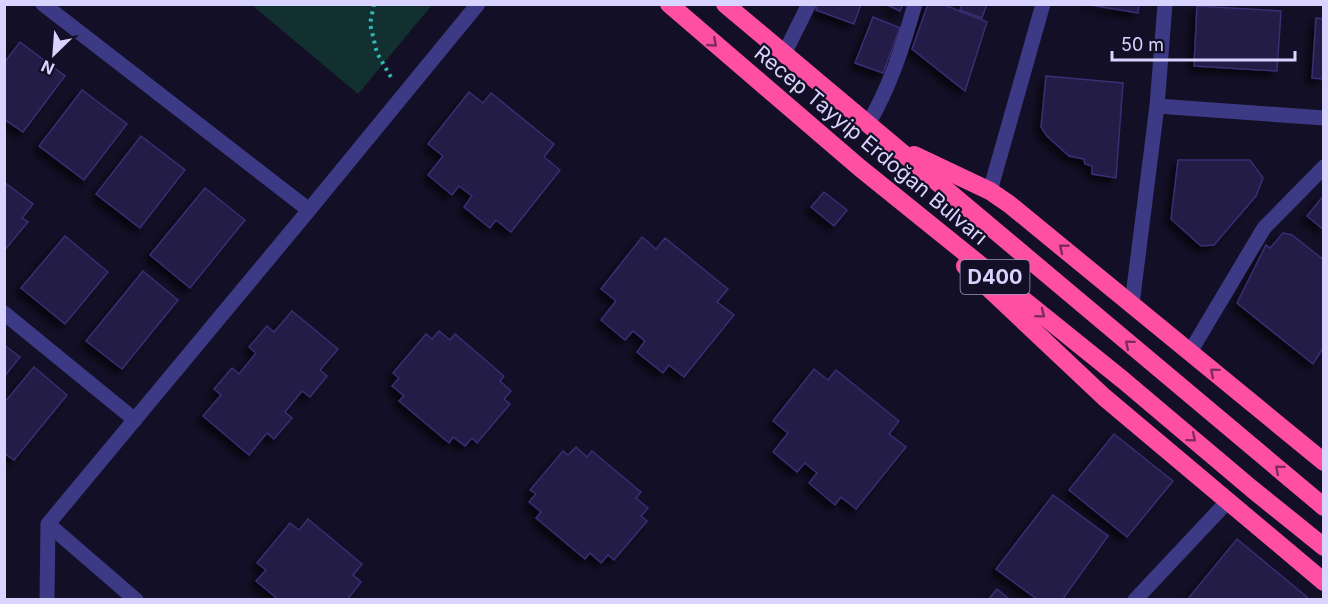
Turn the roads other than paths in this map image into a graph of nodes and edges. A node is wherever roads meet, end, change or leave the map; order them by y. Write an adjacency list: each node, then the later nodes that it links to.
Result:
1 (43, 4): 17 (street)
2 (478, 4): 17 (street)
3 (669, 4): 15 (highway, Recep Tayyip Erdoğan Bulvarı / D400, one-way to 15)
4 (725, 4): 9 (highway, Recep Tayyip Erdoğan Bulvarı / D400)
5 (808, 4): 9 (street)
6 (915, 4): 12 (street)
7 (1043, 4): 16 (street)
8 (1165, 4): 10 (street)
9 (784, 54): 12 (highway, Recep Tayyip Erdoğan Bulvarı / D400)
10 (1157, 106): 11 (street); 18 (street)
11 (1323, 118)
12 (868, 124): 13 (highway, Recep Tayyip Erdoğan Bulvarı / D400)
13 (893, 146): 16 (highway); 24 (highway, Recep Tayyip Erdoğan Bulvarı / D400, one-way to 13)
14 (1323, 167): 20 (street)
15 (860, 168): 23 (highway); 26 (highway, Recep Tayyip Erdoğan Bulvarı / D400, one-way to 26)
16 (990, 191): 18 (highway, one-way to 16)
17 (309, 210): 21 (street)
18 (1132, 304): 20 (highway)
19 (4, 313): 21 (street)
20 (1190, 352): 22 (highway, one-way to 20)
21 (135, 420): 25 (street)
22 (1323, 462)
23 (1228, 501): 27 (highway); 30 (street)
24 (1323, 507)
25 (48, 524): 28 (street); 29 (street)
26 (1323, 547)
27 (1323, 582)
28 (47, 600)
29 (136, 600)
30 (1135, 600)

